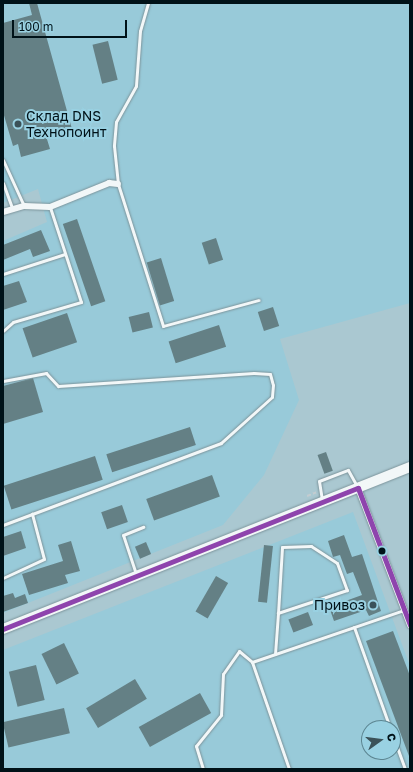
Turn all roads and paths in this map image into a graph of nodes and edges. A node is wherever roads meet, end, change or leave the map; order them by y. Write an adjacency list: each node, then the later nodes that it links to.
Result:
1 (148, 3): 3 (lane)
2 (3, 160): 5 (lane)
3 (118, 184): 6 (street); 11 (lane)
4 (3, 185): 7 (lane)
5 (24, 206): 6 (street); 7 (street)
6 (50, 207): 9 (lane)
7 (12, 208): 8 (street)
8 (3, 212)
9 (66, 254): 10 (lane); 12 (lane)
10 (3, 274)
11 (259, 300)
12 (3, 331)
13 (3, 381): 19 (lane)
14 (410, 467): 15 (main road)
15 (358, 488): 16 (lane); 18 (main road); 24 (street)
16 (321, 491): 17 (path); 18 (lane)
17 (307, 496)
18 (323, 502): 22 (main road)
19 (32, 514): 20 (lane); 23 (lane)
20 (3, 525)
21 (144, 527): 22 (lane)
22 (137, 576): 28 (main road)
23 (3, 578)
24 (404, 610): 26 (street); 27 (lane)
25 (278, 614): 25 (lane); 29 (lane)
26 (410, 625)
27 (354, 627): 29 (lane); 31 (lane)
28 (3, 629)
29 (275, 654): 30 (lane)
30 (252, 662): 33 (lane); 34 (lane)
31 (387, 720)
32 (401, 758): 35 (lane)
33 (203, 769)
34 (289, 769)
35 (405, 769)

